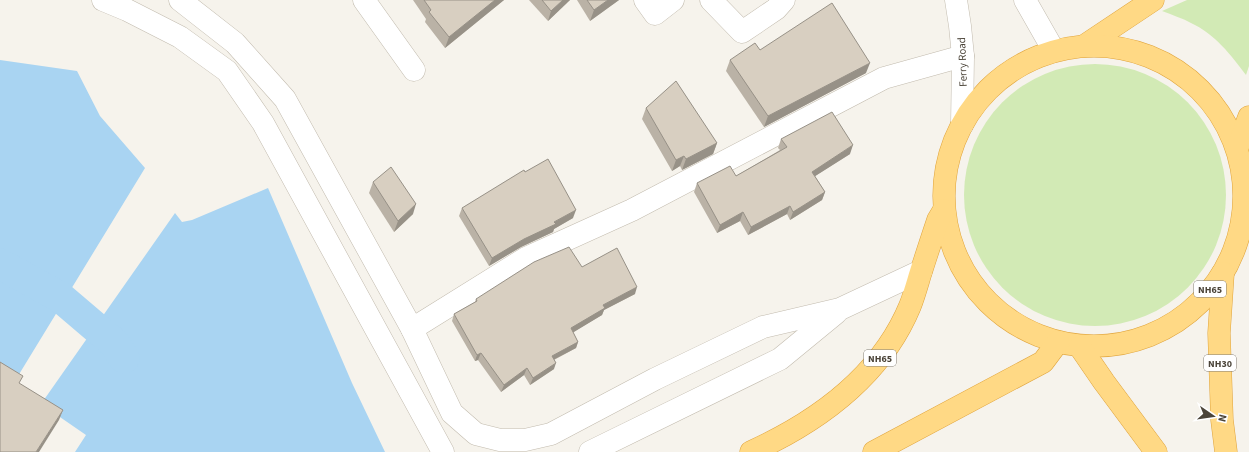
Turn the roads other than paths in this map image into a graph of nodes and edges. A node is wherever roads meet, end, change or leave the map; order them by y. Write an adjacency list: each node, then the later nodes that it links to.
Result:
1 (103, 0): 25 (street)
2 (180, 0): 22 (street)
3 (364, 0): 14 (street)
4 (645, 0): 5 (street)
5 (673, 0)
6 (711, 0): 7 (street)
7 (784, 0)
8 (956, 0): 13 (street, Ferry Road)
9 (1025, 0): 12 (street)
10 (1152, 0): 11 (highway, NH65)
11 (1084, 46): 12 (highway, NH65); 17 (highway, NH65)
12 (1054, 51): 16 (highway, NH65)
13 (963, 56): 16 (street, Ferry Road); 22 (street)
14 (414, 70)
15 (1249, 117): 17 (highway)
16 (962, 124): 18 (highway, NH65)
17 (1237, 148): 20 (highway, NH65)
18 (944, 210): 19 (highway, NH65); 23 (highway, NH65)
19 (922, 271): 21 (street); 27 (highway, NH65)
20 (1223, 273): 24 (highway, NH65); 30 (highway, NH30)
21 (840, 309): 22 (street); 26 (street)
22 (412, 329)
23 (1058, 342): 24 (highway, NH65); 28 (highway)
24 (1080, 347): 29 (highway)
25 (443, 452)
26 (590, 452)
27 (750, 452)
28 (874, 452)
29 (1156, 452)
30 (1226, 452)

